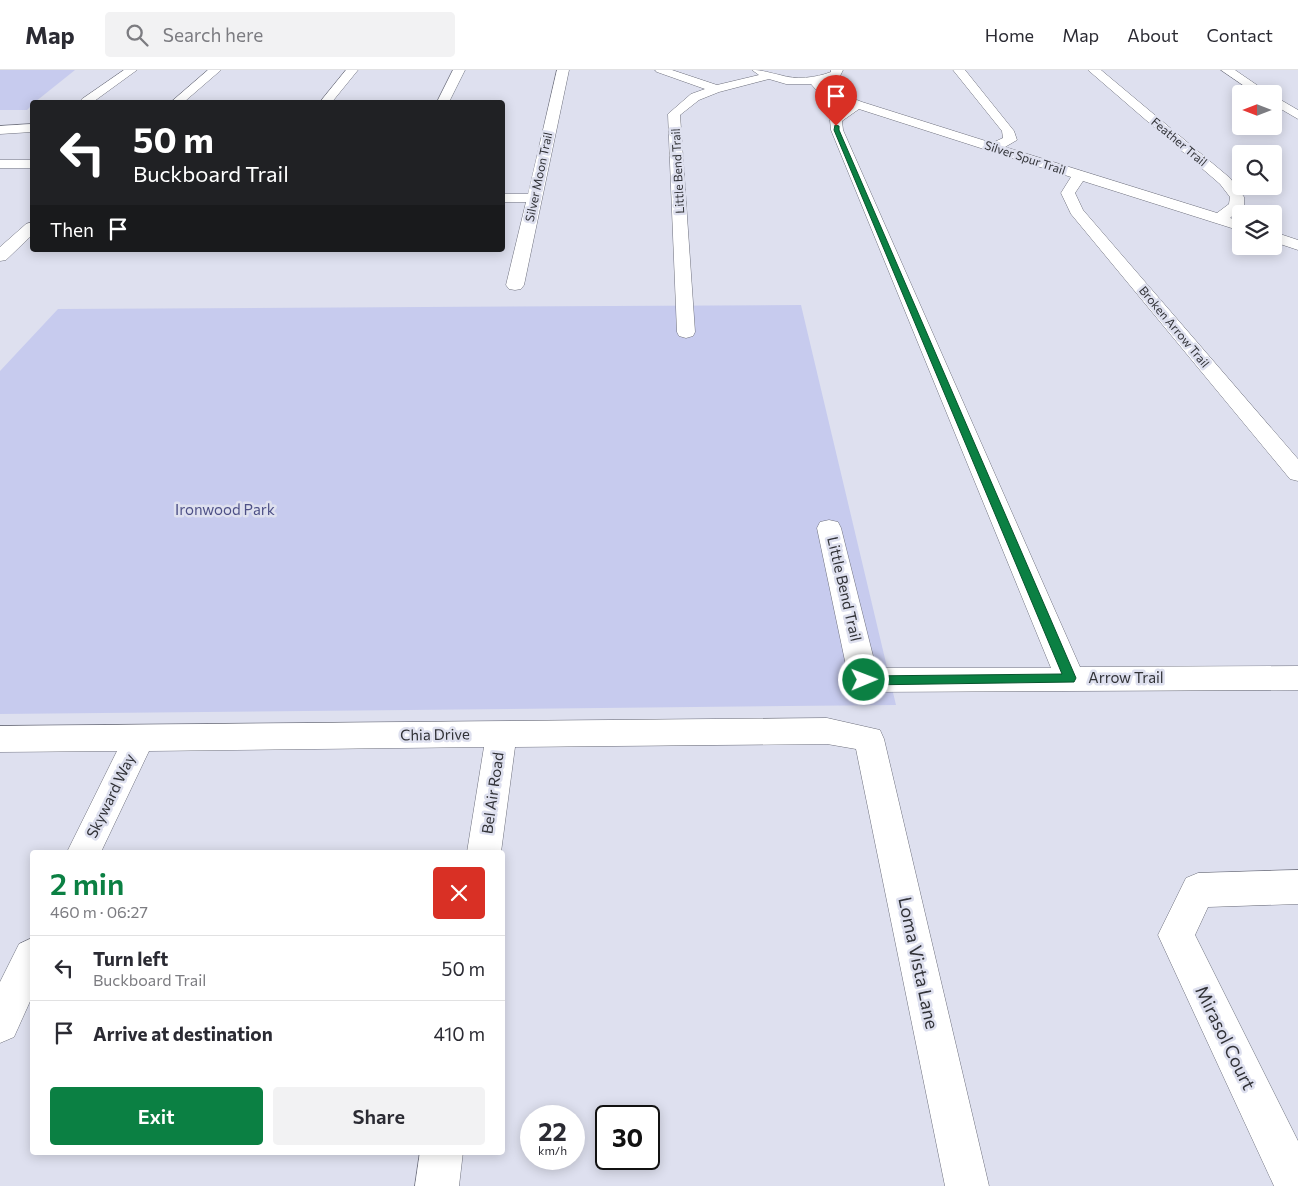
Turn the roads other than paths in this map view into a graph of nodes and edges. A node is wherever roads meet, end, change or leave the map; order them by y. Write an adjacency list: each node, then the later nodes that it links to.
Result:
1 (131, 70): 15 (street)
2 (215, 70): 16 (street)
3 (352, 70): 17 (street)
4 (459, 70): 18 (street)
5 (563, 70): 31 (street, Silver Moon Trail)
6 (661, 70): 14 (street)
7 (837, 70): 12 (street)
8 (959, 70): 24 (street)
9 (1094, 70): 32 (street, Feather Trail)
10 (1227, 70): 13 (street)
11 (763, 73): 12 (street); 14 (street, Little Bend Trail)
12 (813, 80): 19 (street, Silver Spur Trail)
13 (1250, 85)
14 (716, 89): 39 (street, Little Bend Trail)
15 (89, 100)
16 (179, 100)
17 (328, 100)
18 (444, 100)
19 (858, 105): 24 (street, Silver Spur Trail); 42 (street)
20 (1282, 105): 21 (street)
21 (1298, 115)
22 (30, 128): 23 (street)
23 (0, 130)
24 (994, 147): 29 (street, Silver Spur Trail)
25 (0, 164): 26 (street)
26 (15, 164): 27 (street); 28 (street)
27 (30, 164)
28 (0, 174)
29 (1080, 176): 32 (street, Silver Spur Trail); 40 (street, Broken Arrow Trail)
30 (505, 198): 31 (street)
31 (535, 198): 38 (street, Silver Moon Trail)
32 (1219, 219): 33 (street, Silver Spur Trail)
33 (1232, 223)
34 (30, 230): 37 (street)
35 (1282, 239): 36 (street)
36 (1298, 244)
37 (0, 256)
38 (515, 285)
39 (686, 332)
40 (1298, 474)
41 (830, 528): 44 (street, Little Bend Trail)
42 (1070, 678): 43 (street, Arrow Trail); 44 (street, Arrow Trail)
43 (1298, 678)
44 (864, 680)
45 (501, 734): 47 (street, Chia Drive); 48 (street, Chia Drive); 50 (street, Bel Air Road)
46 (0, 739): 47 (street, Chia Drive)
47 (139, 739): 49 (street, Skyward Way)
48 (869, 739): 56 (street, Loma Vista Lane)
49 (85, 850)
50 (484, 850)
51 (1298, 887): 57 (street, Mirasol Court)
52 (30, 961): 53 (street)
53 (0, 1024)
54 (442, 1155): 55 (street)
55 (437, 1186)
56 (967, 1186)
57 (1297, 1186)

